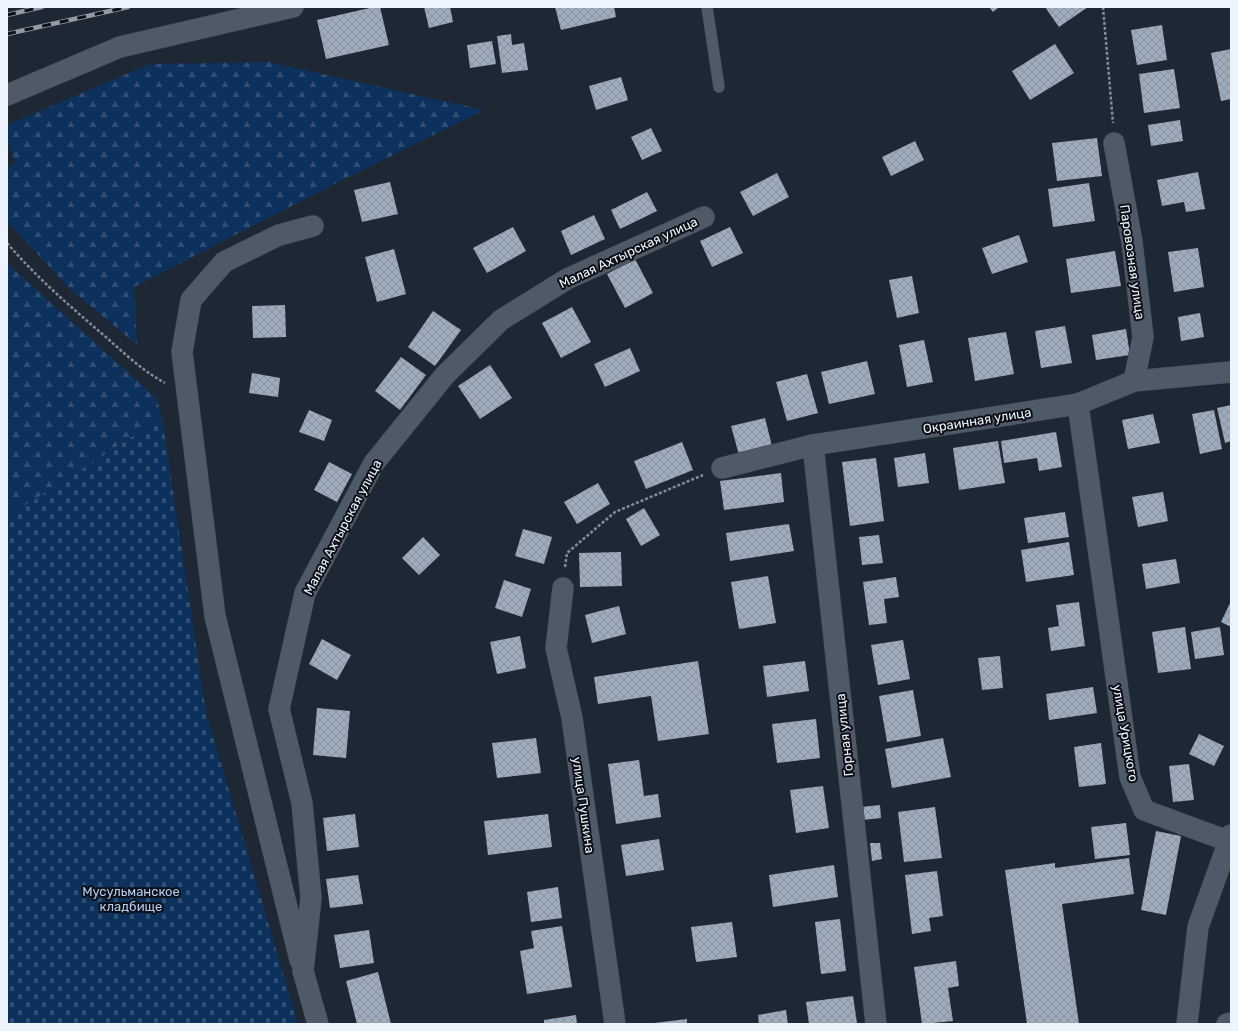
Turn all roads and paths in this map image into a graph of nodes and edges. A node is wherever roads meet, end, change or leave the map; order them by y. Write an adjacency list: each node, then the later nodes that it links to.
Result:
1 (294, 7): 5 (street)
2 (707, 7): 4 (lane)
3 (1103, 7): 6 (path)
4 (719, 87)
5 (7, 94)
6 (1114, 143): 11 (street, Паровозная улица)
7 (704, 218): 18 (street, Малая Ахтырская улица)
8 (313, 226): 12 (street)
9 (7, 243): 12 (path)
10 (1231, 372): 11 (street, Окраинная улица)
11 (1134, 381): 13 (street, Окраинная улица)
12 (188, 395): 18 (street)
13 (1078, 404): 14 (street, Окраинная улица); 17 (street, улица Урицкого)
14 (813, 445): 15 (street, Окраинная улица); 22 (street, Горная улица)
15 (722, 468): 16 (path)
16 (562, 588): 21 (street, улица Пушкина)
17 (1229, 838): 23 (street, улица Урицкого)
18 (303, 971): 20 (street, Малая Ахтырская улица)
19 (1231, 1023): 24 (street)
20 (318, 1024)
21 (615, 1024)
22 (876, 1024)
23 (1187, 1024)
24 (1226, 1024)

